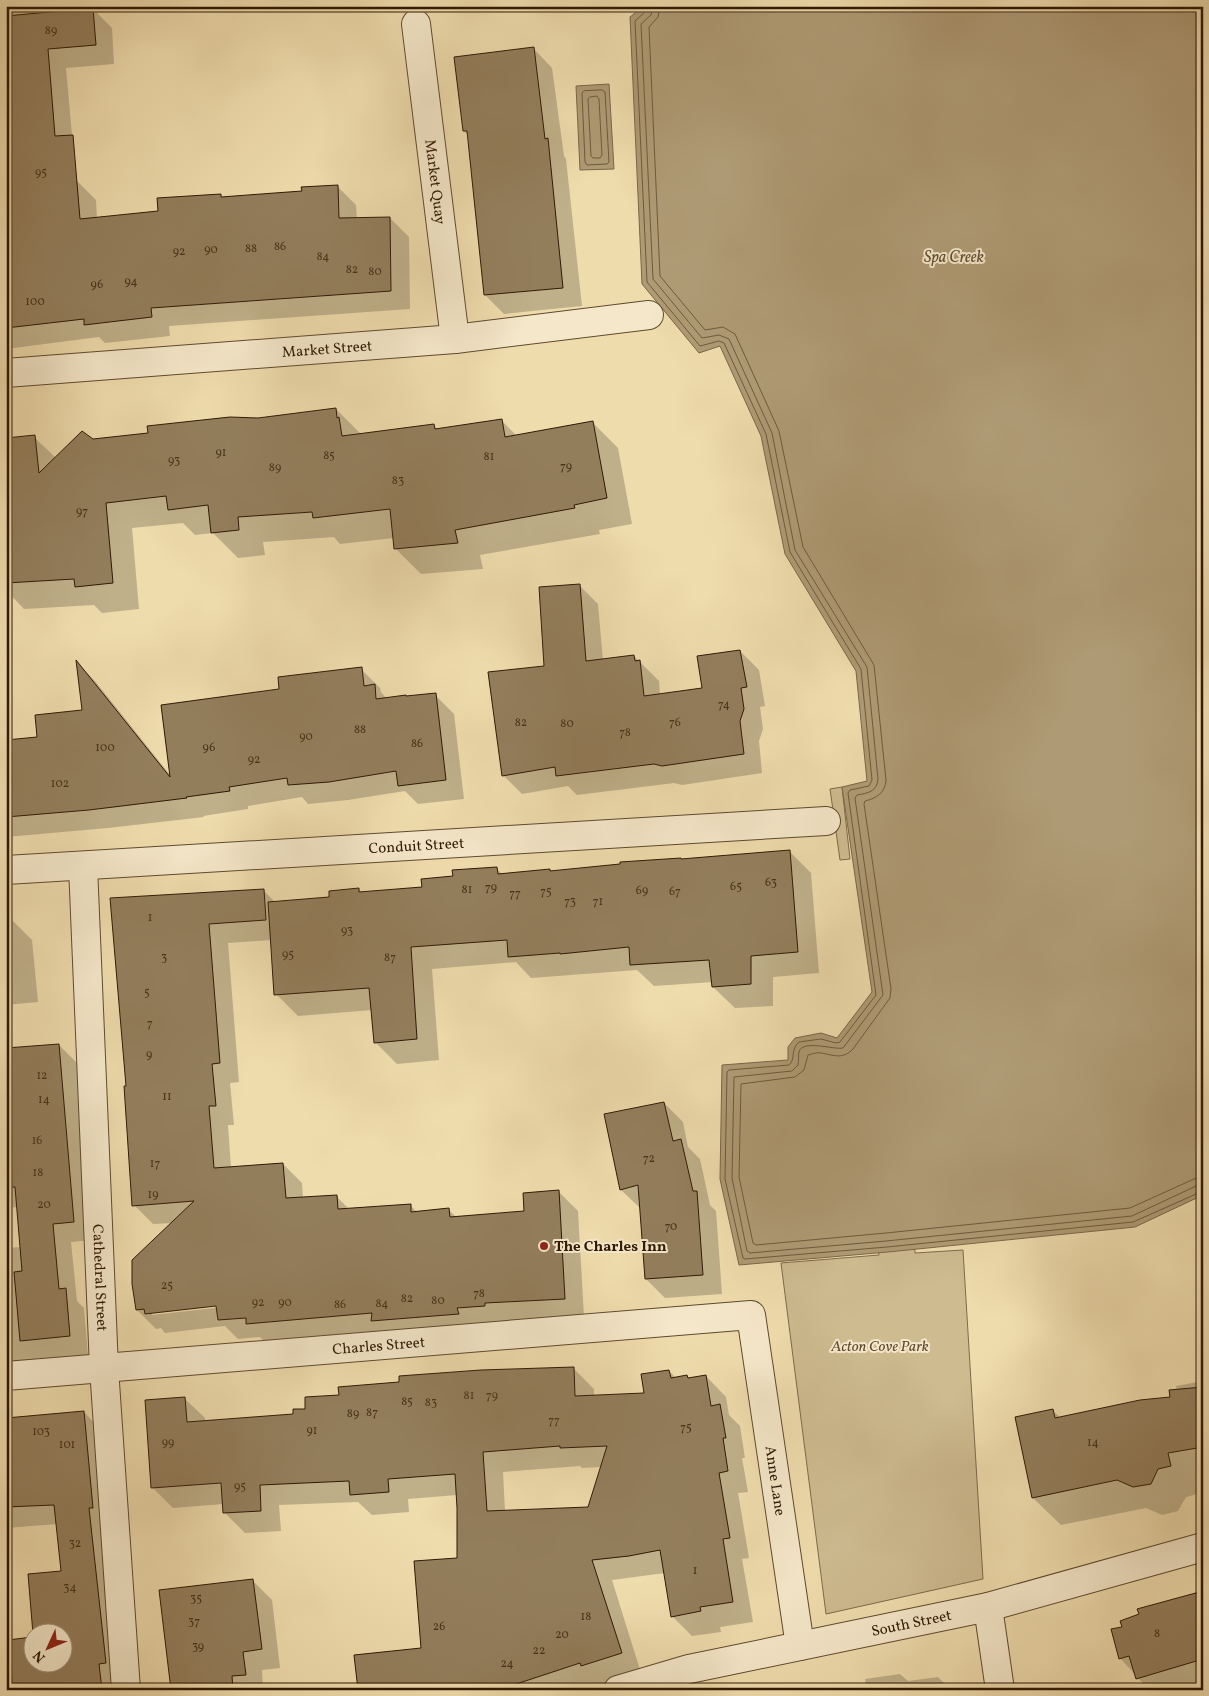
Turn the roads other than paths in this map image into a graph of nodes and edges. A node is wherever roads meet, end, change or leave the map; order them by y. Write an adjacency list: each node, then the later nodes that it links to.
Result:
1 (416, 24): 3 (street, Market Quay)
2 (649, 315): 3 (street, Market Street)
3 (455, 338): 4 (street, Market Street)
4 (6, 373)
5 (826, 820): 6 (street, Conduit Street)
6 (83, 866): 7 (street, Conduit Street); 9 (street, Cathedral Street)
7 (6, 870)
8 (752, 1315): 9 (street, Charles Street); 13 (street, Anne Lane)
9 (104, 1368): 10 (street, Charles Street); 14 (street, Cathedral Street)
10 (6, 1376)
11 (1203, 1547): 12 (street, South Street)
12 (988, 1608): 13 (street, South Street); 16 (street)
13 (800, 1646): 15 (street, South Street)
14 (126, 1690)
15 (618, 1690)
16 (1000, 1690)

